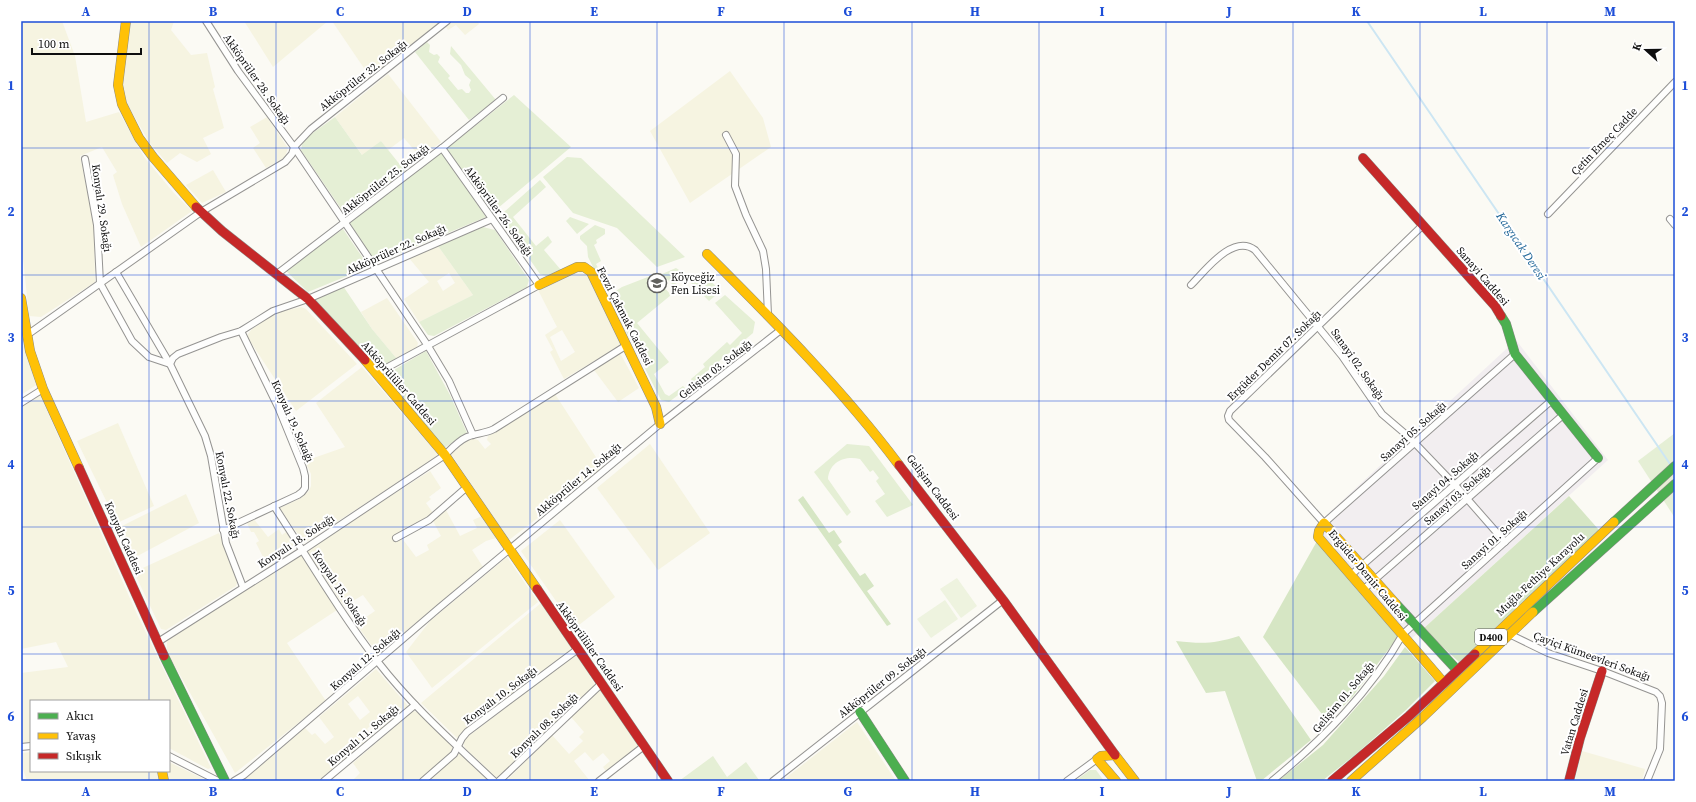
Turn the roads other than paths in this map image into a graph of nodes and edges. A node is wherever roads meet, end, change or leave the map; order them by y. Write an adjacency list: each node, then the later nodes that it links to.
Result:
1 (126, 21): 11 (main road, Akköprülüler Caddesi)
2 (447, 21): 7 (street, Akköprüler 32. Sokağı)
3 (208, 22): 7 (street, Akköprüler 28. Sokağı)
4 (1675, 82): 12 (street, Çetin Emeç Cadde)
5 (503, 98): 8 (street, Akköprüler 25. Sokağı)
6 (726, 135): 28 (street)
7 (294, 147): 11 (street, Akköprüler 32. Sokağı); 15 (street, Akköprüler 28. Sokağı)
8 (442, 148): 13 (street, Akköprüler 26. Sokağı); 15 (street, Akköprüler 25. Sokağı)
9 (1363, 158): 17 (main road, Sanayi Caddesi)
10 (85, 159): 22 (street, Konyalı 29. Sokağı)
11 (201, 212): 20 (street, Akköprüler 32. Sokağı); 21 (main road, Akköprülüler Caddesi)
12 (1548, 214)
13 (492, 218): 19 (street, Akköprüler 22. Sokağı); 23 (street, Akköprüler 26. Sokağı)
14 (1670, 219): 16 (street)
15 (344, 223): 19 (street, Akköprüler 28. Sokağı); 21 (street, Akköprüler 25. Sokağı)
16 (1675, 225)
17 (1422, 226): 29 (street, Ergüder Demir 07. Sokağı); 35 (main road, Sanayi Caddesi)
18 (707, 254): 28 (main road, Gelişim Caddesi)
19 (375, 269): 26 (street, Akköprüler 22. Sokağı); 34 (street, Akköprüler 28. Sokağı)
20 (116, 272): 22 (street, Akköprüler 32. Sokağı); 36 (street, Konyalı 22. Sokağı)
21 (277, 274): 26 (main road, Akköprülüler Caddesi)
22 (100, 283): 32 (street, Akköprüler 32. Sokağı); 36 (street)
23 (539, 285): 33 (main road, Fevzi Çakmak Caddesi); 34 (street)
24 (1191, 285): 29 (street, Sanayi 02. Sokağı)
25 (21, 298): 27 (main road, Konyalı Caddesi)
26 (308, 299): 31 (street, Akköprüler 22. Sokağı); 37 (main road, Akköprülüler Caddesi)
27 (22, 309): 32 (main road, Konyalı Caddesi)
28 (768, 315): 30 (main road, Gelişim Caddesi)
29 (1318, 326): 44 (street, Sanayi 02. Sokağı); 53 (street, Ergüder Demir 07. Sokağı)
30 (782, 329): 42 (street, Gelişim 03. Sokağı); 64 (main road, Gelişim Caddesi)
31 (241, 331): 36 (street, Akköprüler 22. Sokağı); 52 (street, Konyalı 19. Sokağı)
32 (27, 335): 38 (main road, Konyalı Caddesi)
33 (627, 345): 42 (main road, Fevzi Çakmak Caddesi); 43 (street, Konyalı 18. Sokağı)
34 (428, 346): 37 (street); 43 (street, Akköprüler 28. Sokağı)
35 (1515, 354): 39 (main road, Sanayi Caddesi); 44 (street, Sanayi 05. Sokağı)
36 (170, 364): 54 (street, Konyalı 22. Sokağı)
37 (377, 373): 45 (main road, Akköprülüler Caddesi)
38 (43, 389): 40 (street); 68 (main road, Konyalı Caddesi)
39 (1552, 400): 41 (main road, Sanayi Caddesi); 49 (street, Sanayi 04. Sokağı)
40 (21, 402)
41 (1563, 415): 46 (main road, Sanayi Caddesi); 51 (street, Sanayi 03. Sokağı)
42 (660, 424): 58 (street, Akköprüler 14. Sokağı)
43 (473, 435): 45 (street, Konyalı 18. Sokağı)
44 (1414, 443): 49 (street, Sanayi 02. Sokağı); 53 (street, Sanayi 05. Sokağı)
45 (445, 455): 50 (main road, Akköprülüler Caddesi); 57 (street, Konyalı 18. Sokağı)
46 (1598, 458): 56 (street, Sanayi 01. Sokağı)
47 (1675, 466): 71 (main road, Muğla-Fethiye Karayolu / D400)
48 (1675, 484): 67 (main road, Muğla-Fethiye Karayolu / D400)
49 (1455, 485): 51 (street, Sanayi 02. Sokağı); 59 (street, Sanayi 04. Sokağı)
50 (466, 487): 55 (street); 58 (main road, Akköprülüler Caddesi)
51 (1467, 499): 56 (street, Sanayi 02. Sokağı); 61 (street, Sanayi 03. Sokağı)
52 (274, 506): 54 (street); 57 (street, Konyalı 15. Sokağı)
53 (1324, 522): 59 (main road, Ergüder Demir Caddesi); 60 (main road, Ergüder Demir Caddesi)
54 (223, 530): 62 (street, Konyalı 22. Sokağı)
55 (396, 538)
56 (1505, 542): 65 (street, Sanayi 01. Sokağı)
57 (303, 550): 62 (street, Konyalı 18. Sokağı); 70 (street, Konyalı 15. Sokağı)
58 (509, 550): 69 (main road, Akköprülüler Caddesi); 70 (street, Konyalı 12. Sokağı)
59 (1363, 566): 60 (street, Sanayi 04. Sokağı); 61 (main road, Ergüder Demir Caddesi)
60 (1352, 575): 63 (main road, Ergüder Demir Caddesi)
61 (1375, 580): 63 (street, Sanayi 03. Sokağı); 65 (main road, Ergüder Demir Caddesi)
62 (243, 587): 68 (street, Konyalı 18. Sokağı)
63 (1364, 589): 66 (main road, Ergüder Demir Caddesi)
64 (1004, 600): 76 (street, Akköprüler 09. Sokağı); 79 (main road, Gelişim Caddesi)
65 (1414, 624): 66 (street, Sanayi 01. Sokağı); 71 (main road, Ergüder Demir Caddesi)
66 (1403, 634): 73 (main road, Ergüder Demir Caddesi); 96 (street, Gelişim 01. Sokağı)
67 (1510, 634): 72 (street, Çayiçi Kümeevleri Sokağı); 98 (main road, Muğla-Fethiye Karayolu / D400)
68 (158, 642): 83 (main road, Konyalı Caddesi)
69 (578, 649): 74 (main road, Akköprülüler Caddesi); 77 (street, Konyalı 10. Sokağı)
70 (378, 662): 75 (street, Konyalı 15. Sokağı); 84 (street, Konyalı 12. Sokağı)
71 (1457, 670): 73 (main road, Muğla-Fethiye Karayolu / D400)
72 (1602, 671): 99 (main road, Vatan Caddesi); 100 (street, Çayiçi Kümeevleri Sokağı)
73 (1444, 683): 97 (main road, Muğla-Fethiye Karayolu / D400)
74 (602, 684): 78 (main road, Akköprülüler Caddesi); 88 (street, Konyalı 08. Sokağı)
75 (415, 705): 77 (street, Konyalı 15. Sokağı); 85 (street, Konyalı 11. Sokağı)
76 (860, 712): 91 (street, Akköprüler 09. Sokağı); 92 (main road)
77 (458, 746): 86 (street, Konyalı 10. Sokağı); 87 (street, Konyalı 15. Sokağı)
78 (644, 746): 89 (street); 90 (main road, Akköprülüler Caddesi)
79 (1115, 755): 81 (main road); 95 (main road, Gelişim Caddesi)
80 (170, 757): 82 (street)
81 (1097, 758): 93 (street); 94 (main road)
82 (218, 781)
83 (224, 781)
84 (234, 781)
85 (324, 781)
86 (423, 781)
87 (494, 781)
88 (499, 781)
89 (599, 781)
90 (668, 781)
91 (773, 781)
92 (905, 781)
93 (1066, 781)
94 (1116, 781)
95 (1135, 781)
96 (1272, 781)
97 (1332, 781)
98 (1351, 781)
99 (1570, 781)
100 (1647, 781)

